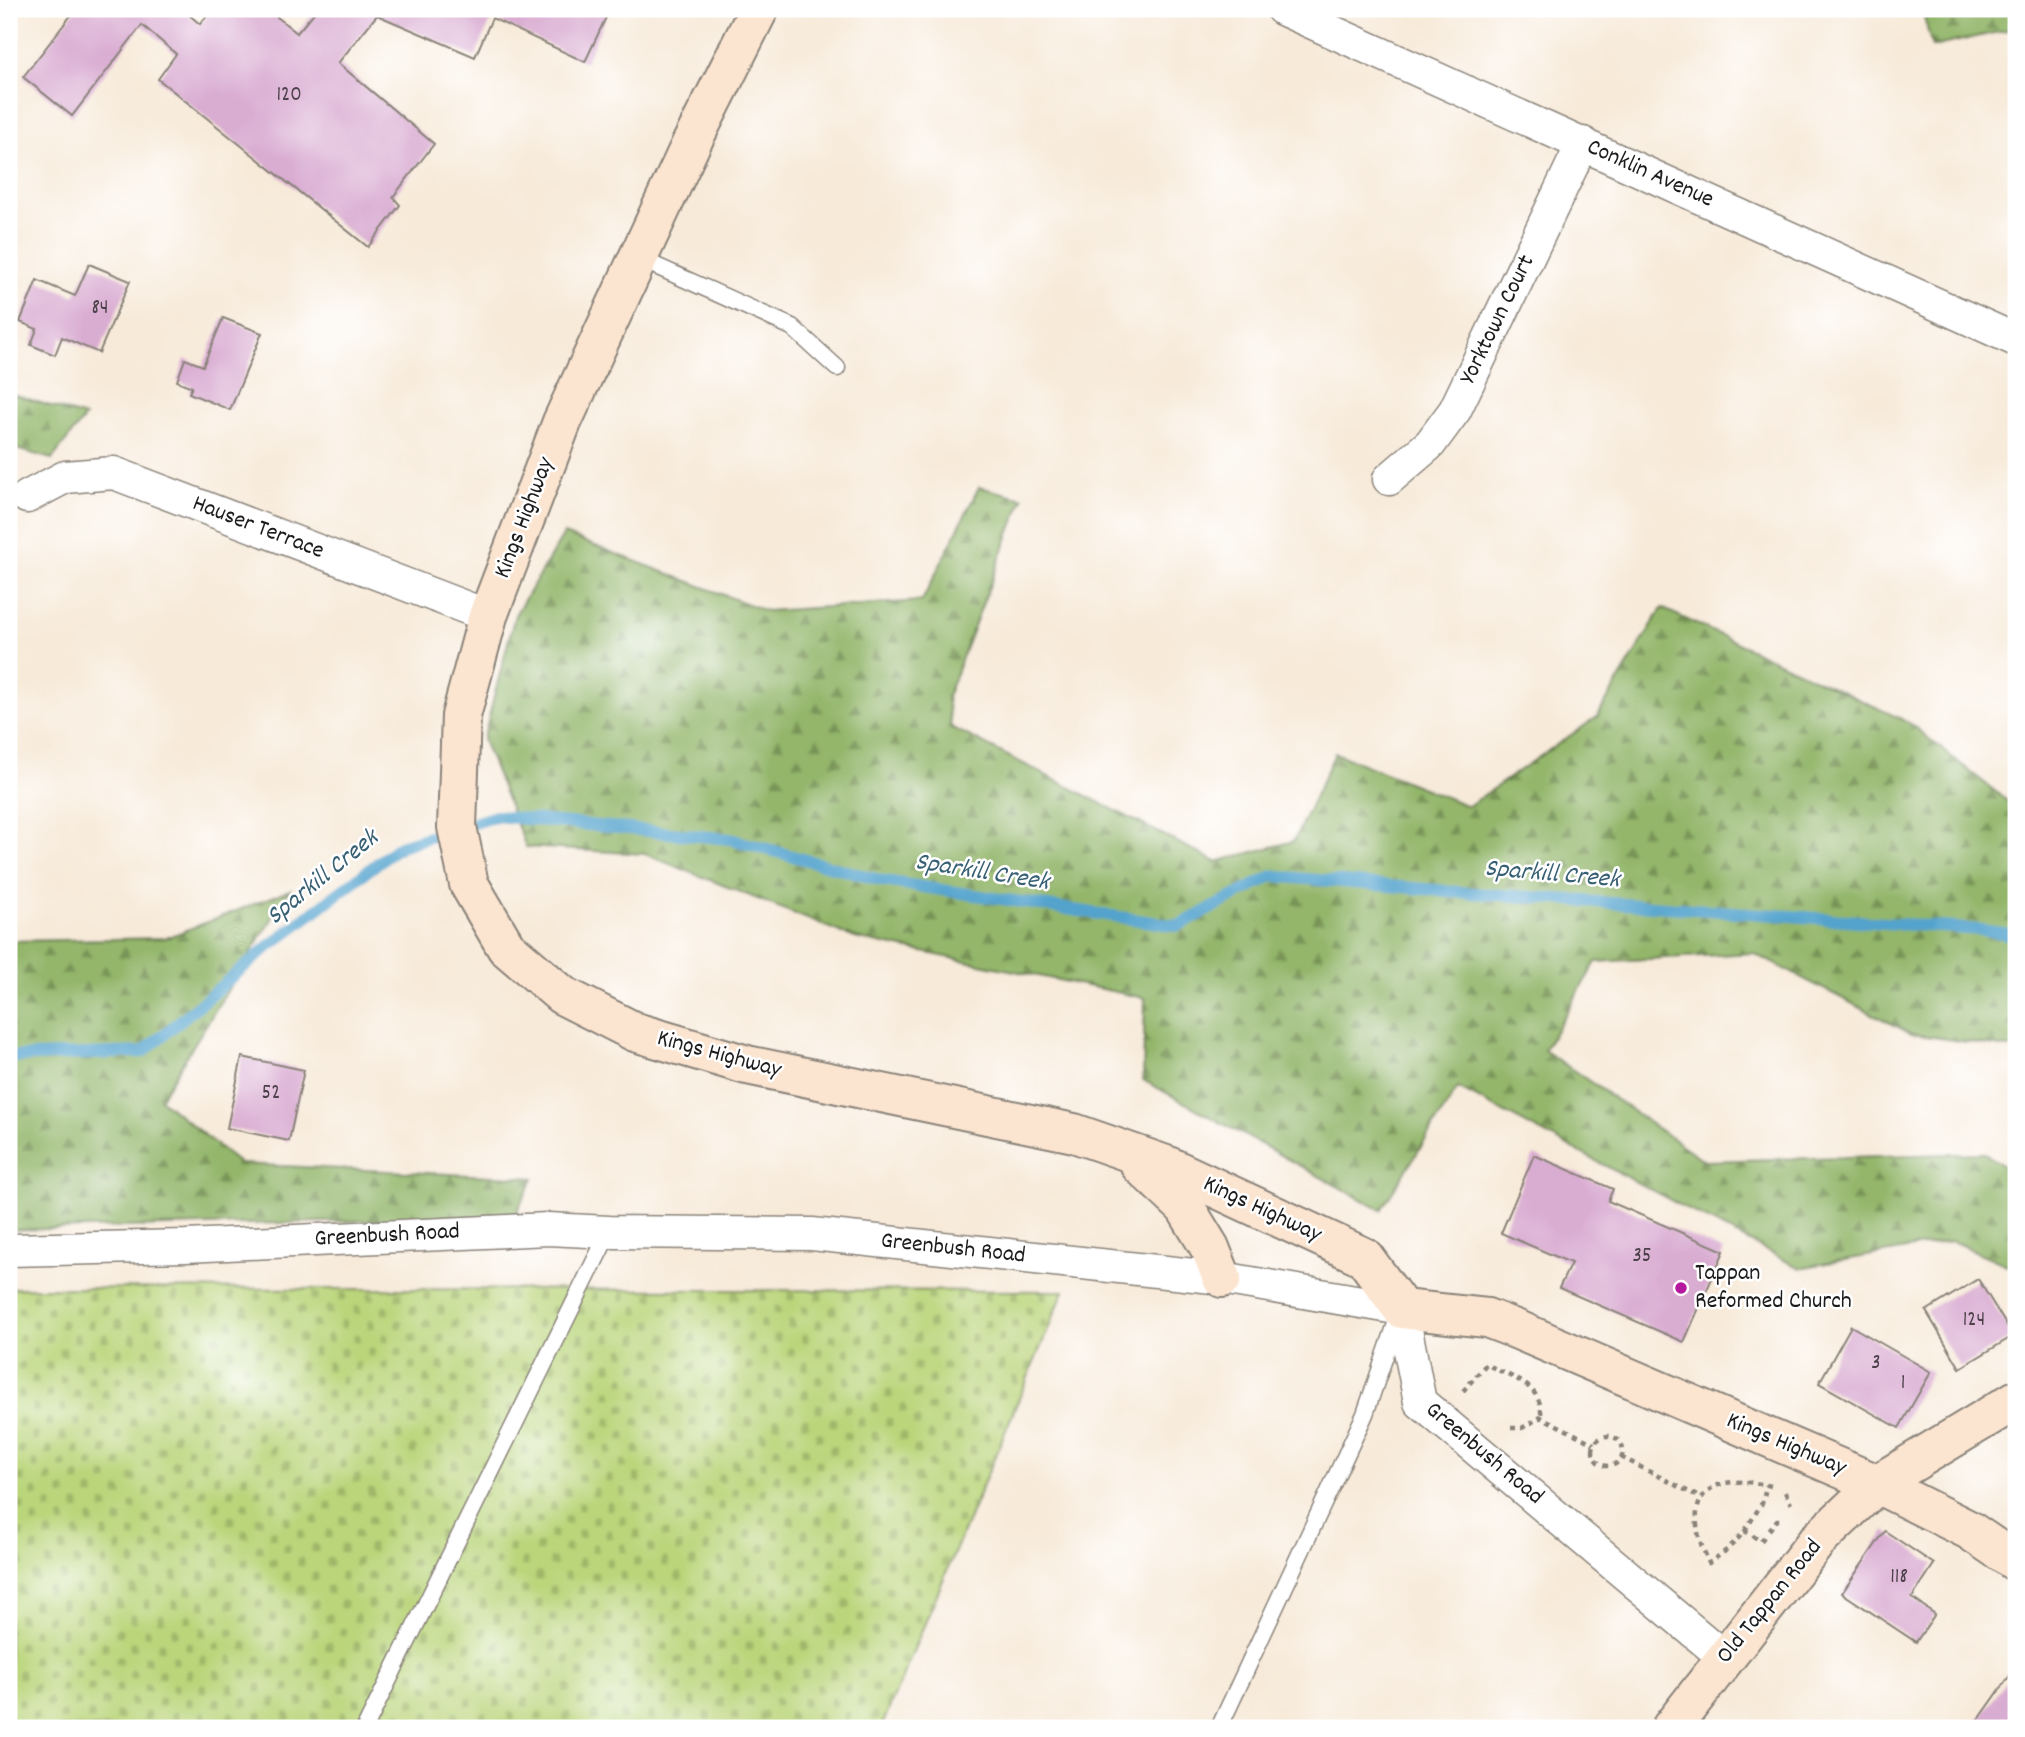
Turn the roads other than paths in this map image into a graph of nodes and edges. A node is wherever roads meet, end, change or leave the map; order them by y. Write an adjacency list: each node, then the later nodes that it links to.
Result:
1 (759, 9): 4 (street, Kings Highway)
2 (1282, 9): 3 (street, Conklin Avenue)
3 (1583, 144): 5 (street, Conklin Avenue); 7 (street, Yorktown Court)
4 (638, 258): 6 (lane); 9 (street, Kings Highway)
5 (2016, 340)
6 (837, 368)
7 (1389, 478)
8 (27, 497): 9 (street, Hauser Terrace)
9 (488, 616): 10 (street, Kings Highway)
10 (1126, 1151): 13 (street); 14 (street, Kings Highway)
11 (609, 1233): 12 (street, Greenbush Road); 13 (street, Greenbush Road); 19 (lane)
12 (9, 1250)
13 (1222, 1278): 14 (street, Greenbush Road)
14 (1402, 1309): 16 (street, Kings Highway); 18 (street, Greenbush Road); 20 (lane)
15 (2016, 1400): 16 (street, Old Tappan Road)
16 (1877, 1484): 17 (street, Kings Highway); 18 (street, Old Tappan Road)
17 (2016, 1562)
18 (1725, 1658): 21 (street, Old Tappan Road)
19 (365, 1728)
20 (1219, 1728)
21 (1671, 1728)

